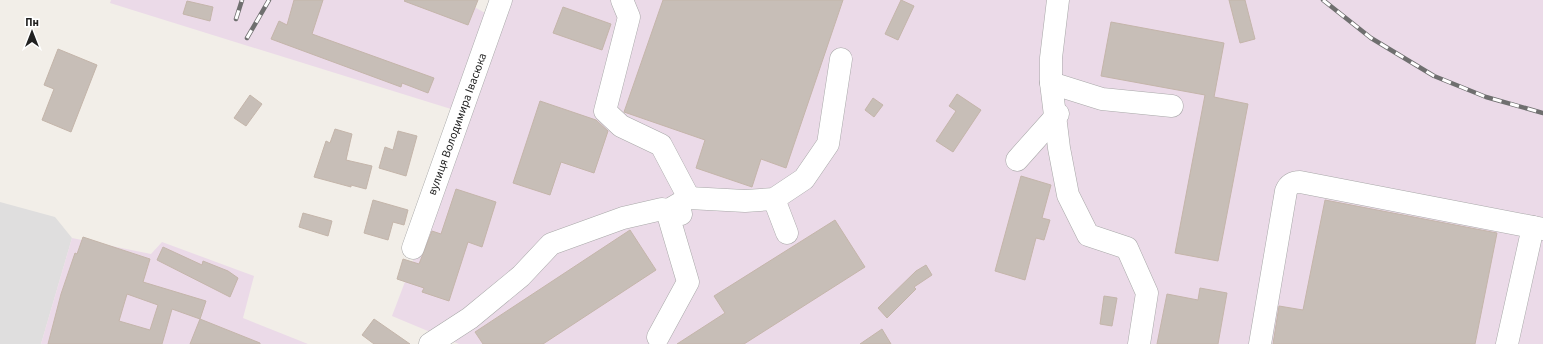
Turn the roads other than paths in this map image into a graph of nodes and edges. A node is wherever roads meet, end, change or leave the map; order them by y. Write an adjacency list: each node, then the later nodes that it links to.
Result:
1 (501, 0): 13 (street, вулиця Володимира Івасюка)
2 (622, 0): 10 (street)
3 (1058, 0): 5 (street)
4 (841, 59): 9 (street)
5 (1051, 82): 6 (street); 7 (street)
6 (1172, 106)
7 (1056, 115): 8 (street); 16 (street)
8 (1017, 160)
9 (774, 199): 10 (street); 12 (street)
10 (679, 208): 14 (street); 15 (street)
11 (1538, 228): 17 (street); 18 (street)
12 (787, 233)
13 (413, 248)
14 (658, 337)
15 (430, 344)
16 (1139, 344)
17 (1260, 344)
18 (1507, 344)

